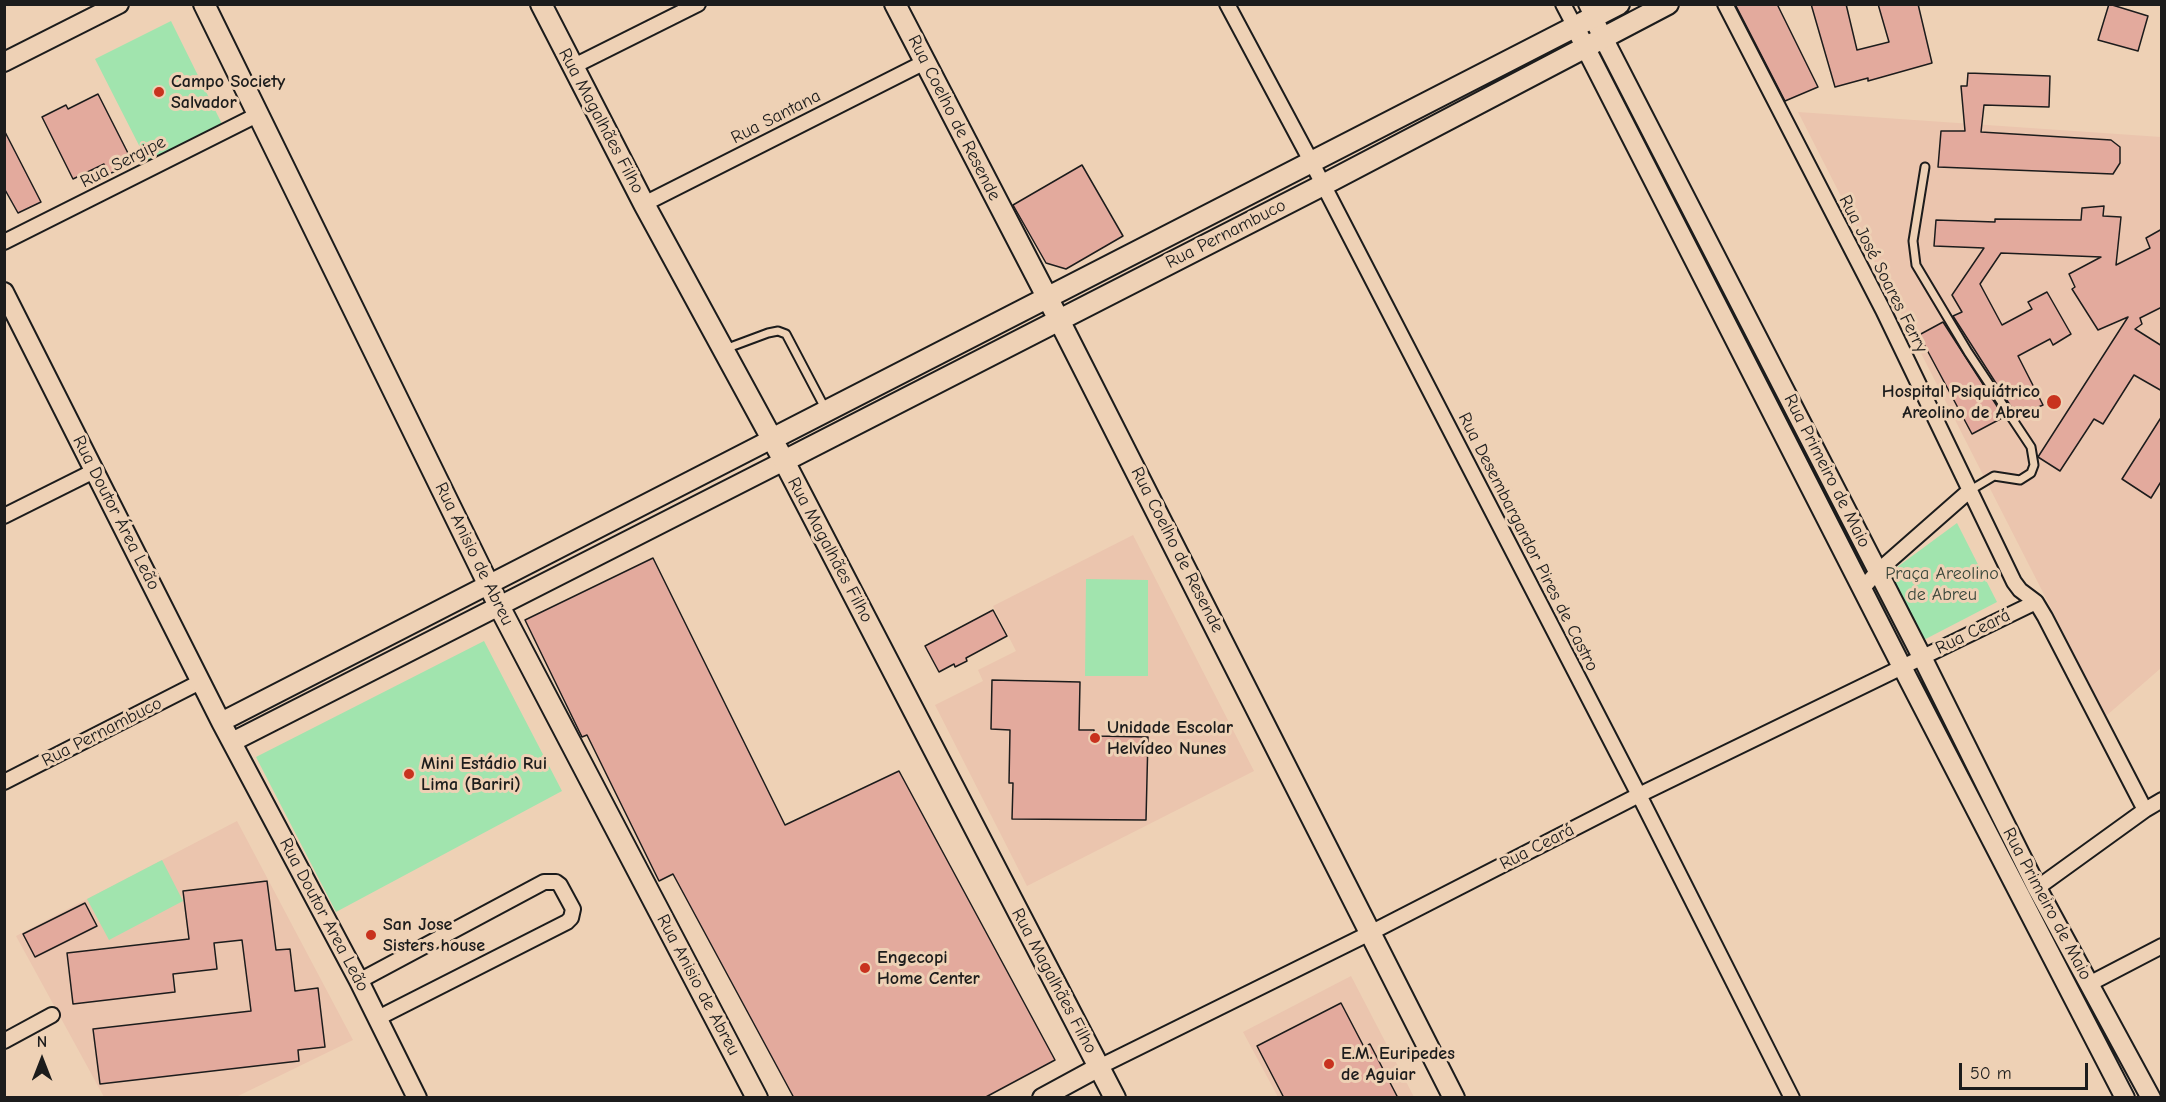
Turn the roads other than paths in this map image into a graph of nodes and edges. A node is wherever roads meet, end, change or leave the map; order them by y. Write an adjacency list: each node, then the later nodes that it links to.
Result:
1 (118, 4): 13 (street)
2 (204, 4): 16 (main road, Rua Anisio de Abreu)
3 (541, 4): 15 (main road, Rua Magalhães Filho)
4 (698, 4): 15 (street)
5 (895, 4): 14 (main road, Rua Coelho de Resende)
6 (1227, 4): 17 (street, Rua Desembargardor Pires de Castro)
7 (1563, 4): 11 (street, Rua Primeiro de Maio)
8 (1618, 4): 11 (main road, Rua Pernambuco)
9 (1668, 4): 12 (main road, Rua Pernambuco)
10 (1725, 4): 30 (street, Rua José Soares Ferry)
11 (1584, 17): 12 (street, Rua Primeiro de Maio); 17 (main road, Rua Pernambuco)
12 (1595, 44): 19 (main road, Rua Pernambuco); 32 (street, Rua Primeiro de Maio); 34 (street, Rua Primeiro de Maio)
13 (4, 62)
14 (925, 62): 20 (street, Rua Santana); 23 (main road, Rua Coelho de Resende)
15 (572, 67): 20 (main road, Rua Magalhães Filho)
16 (257, 115): 21 (street, Rua Sergipe); 33 (main road, Rua Anisio de Abreu)
17 (1311, 163): 19 (street, Rua Desembargardor Pires de Castro); 23 (main road, Rua Pernambuco)
18 (1925, 166): 30 (lane)
19 (1323, 185): 24 (main road, Rua Pernambuco); 42 (street, Rua Desembargardor Pires de Castro)
20 (644, 204): 25 (main road, Rua Magalhães Filho)
21 (4, 242)
22 (4, 292): 29 (street, Rua Doutor Área Leão)
23 (1047, 297): 24 (main road, Rua Coelho de Resende); 26 (main road, Rua Pernambuco)
24 (1059, 320): 28 (main road, Rua Pernambuco); 46 (main road, Rua Coelho de Resende)
25 (722, 350): 26 (lane); 27 (main road, Rua Magalhães Filho)
26 (826, 410): 27 (main road, Rua Pernambuco)
27 (771, 440): 28 (main road, Rua Magalhães Filho); 33 (street)
28 (784, 462): 36 (street); 53 (main road, Rua Magalhães Filho)
29 (94, 471): 31 (street); 39 (street, Rua Doutor Área Leão)
30 (1969, 491): 32 (street); 35 (street, Rua José Soares Ferry)
31 (4, 516)
32 (1878, 571): 34 (street); 37 (street, Rua Primeiro de Maio)
33 (490, 585): 36 (main road, Rua Anisio de Abreu); 40 (street)
34 (1862, 589): 38 (street, Rua Primeiro de Maio)
35 (2036, 602): 37 (street, Rua Ceará); 44 (street, Rua José Soares Ferry)
36 (499, 606): 40 (street); 55 (main road, Rua Anisio de Abreu)
37 (1922, 657): 38 (street, Rua Ceará); 45 (street, Rua Primeiro de Maio)
38 (1902, 667): 42 (street, Rua Ceará); 60 (street, Rua Primeiro de Maio)
39 (200, 682): 40 (street, Rua Doutor Área Leão); 41 (street, Rua Pernambuco)
40 (226, 733): 48 (street, Rua Doutor Area Leão)
41 (4, 782)
42 (1639, 795): 46 (street, Rua Ceará); 59 (street, Rua Desembargardor Pires de Castro)
43 (2162, 800): 44 (street)
44 (2145, 810): 45 (street)
45 (2037, 888): 49 (street, Rua Primeiro de Maio)
46 (1372, 932): 53 (street, Rua Ceará); 58 (main road, Rua Coelho de Resende)
47 (2162, 946): 49 (street)
48 (359, 981): 51 (street, Rua Doutor Area Leão); 51 (street)
49 (2089, 984): 61 (street, Rua Primeiro de Maio)
50 (52, 1015): 52 (street)
51 (378, 1018): 54 (street, Rua Doutor Area Leão)
52 (4, 1041)
53 (1099, 1067): 56 (street, Rua Ceará); 57 (main road, Rua Magalhães Filho)
54 (417, 1098)
55 (757, 1098)
56 (1042, 1098)
57 (1115, 1098)
58 (1454, 1098)
59 (1792, 1098)
60 (2125, 1098)
61 (2151, 1098)

